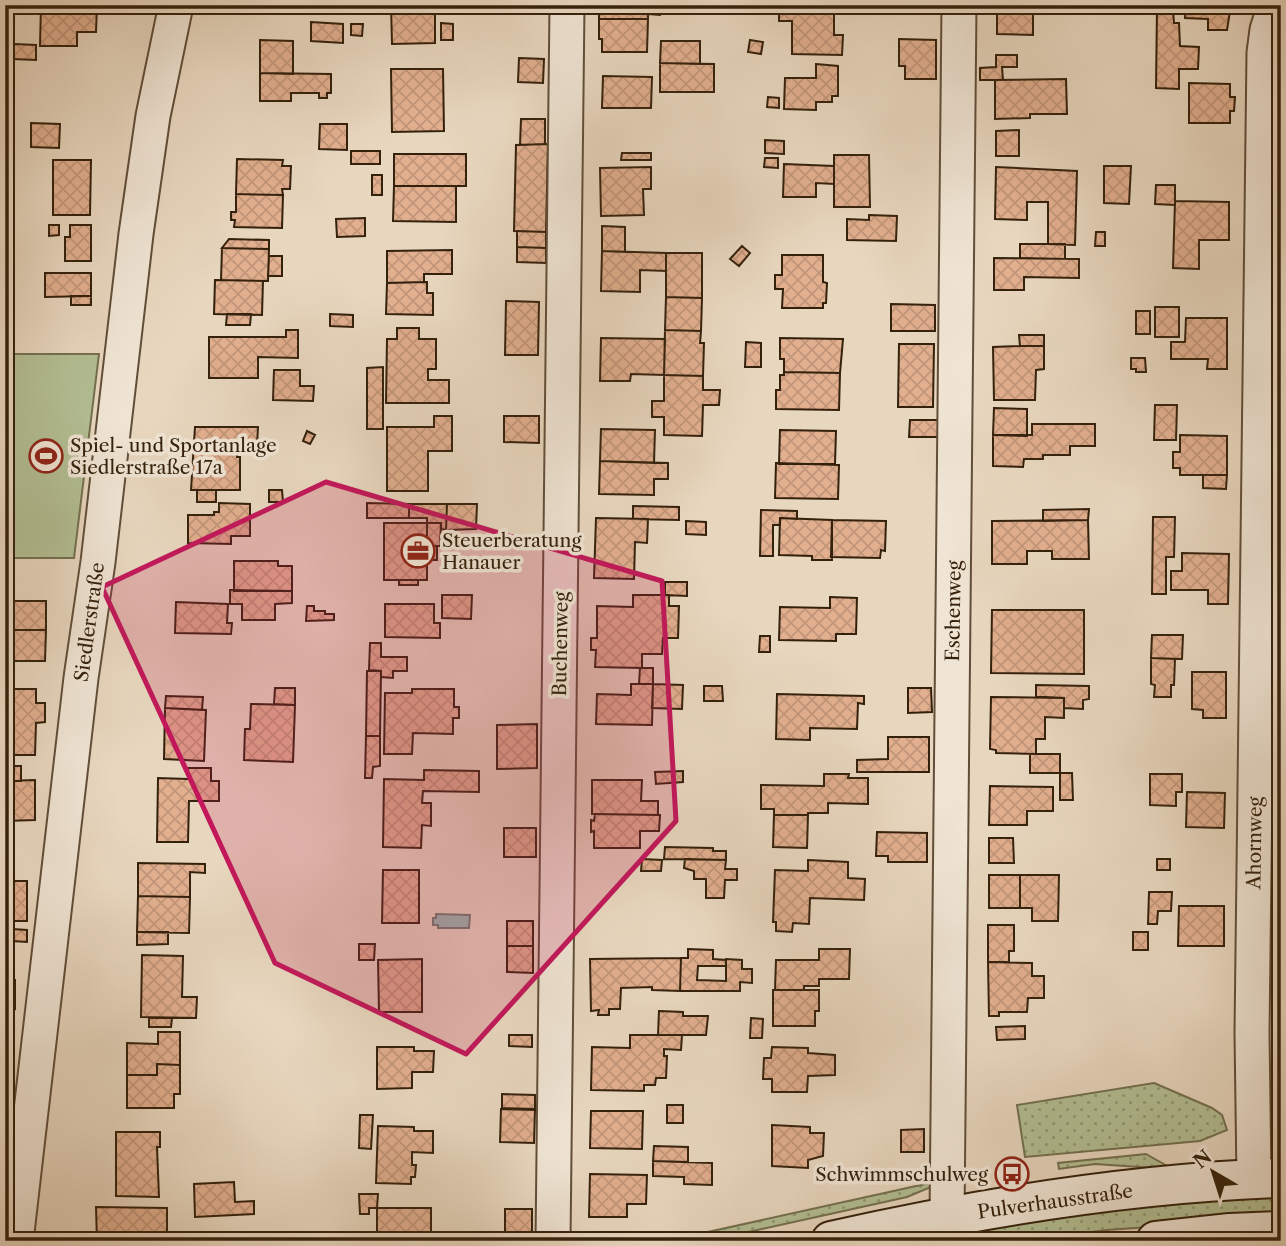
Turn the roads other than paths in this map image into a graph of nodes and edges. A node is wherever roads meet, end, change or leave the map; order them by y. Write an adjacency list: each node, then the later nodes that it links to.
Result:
1 (176, 5): 8 (street, Siedlerstraße)
2 (567, 5): 9 (street, Buchenweg)
3 (959, 5): 6 (street, Eschenweg)
4 (1275, 5): 5 (street, Ahornweg)
5 (1267, 1179): 6 (main road, Pulverhausstraße)
6 (947, 1217): 10 (main road, Pulverhausstraße)
7 (1281, 1231): 11 (main road)
8 (16, 1241)
9 (553, 1241)
10 (831, 1241)
11 (1156, 1241)

